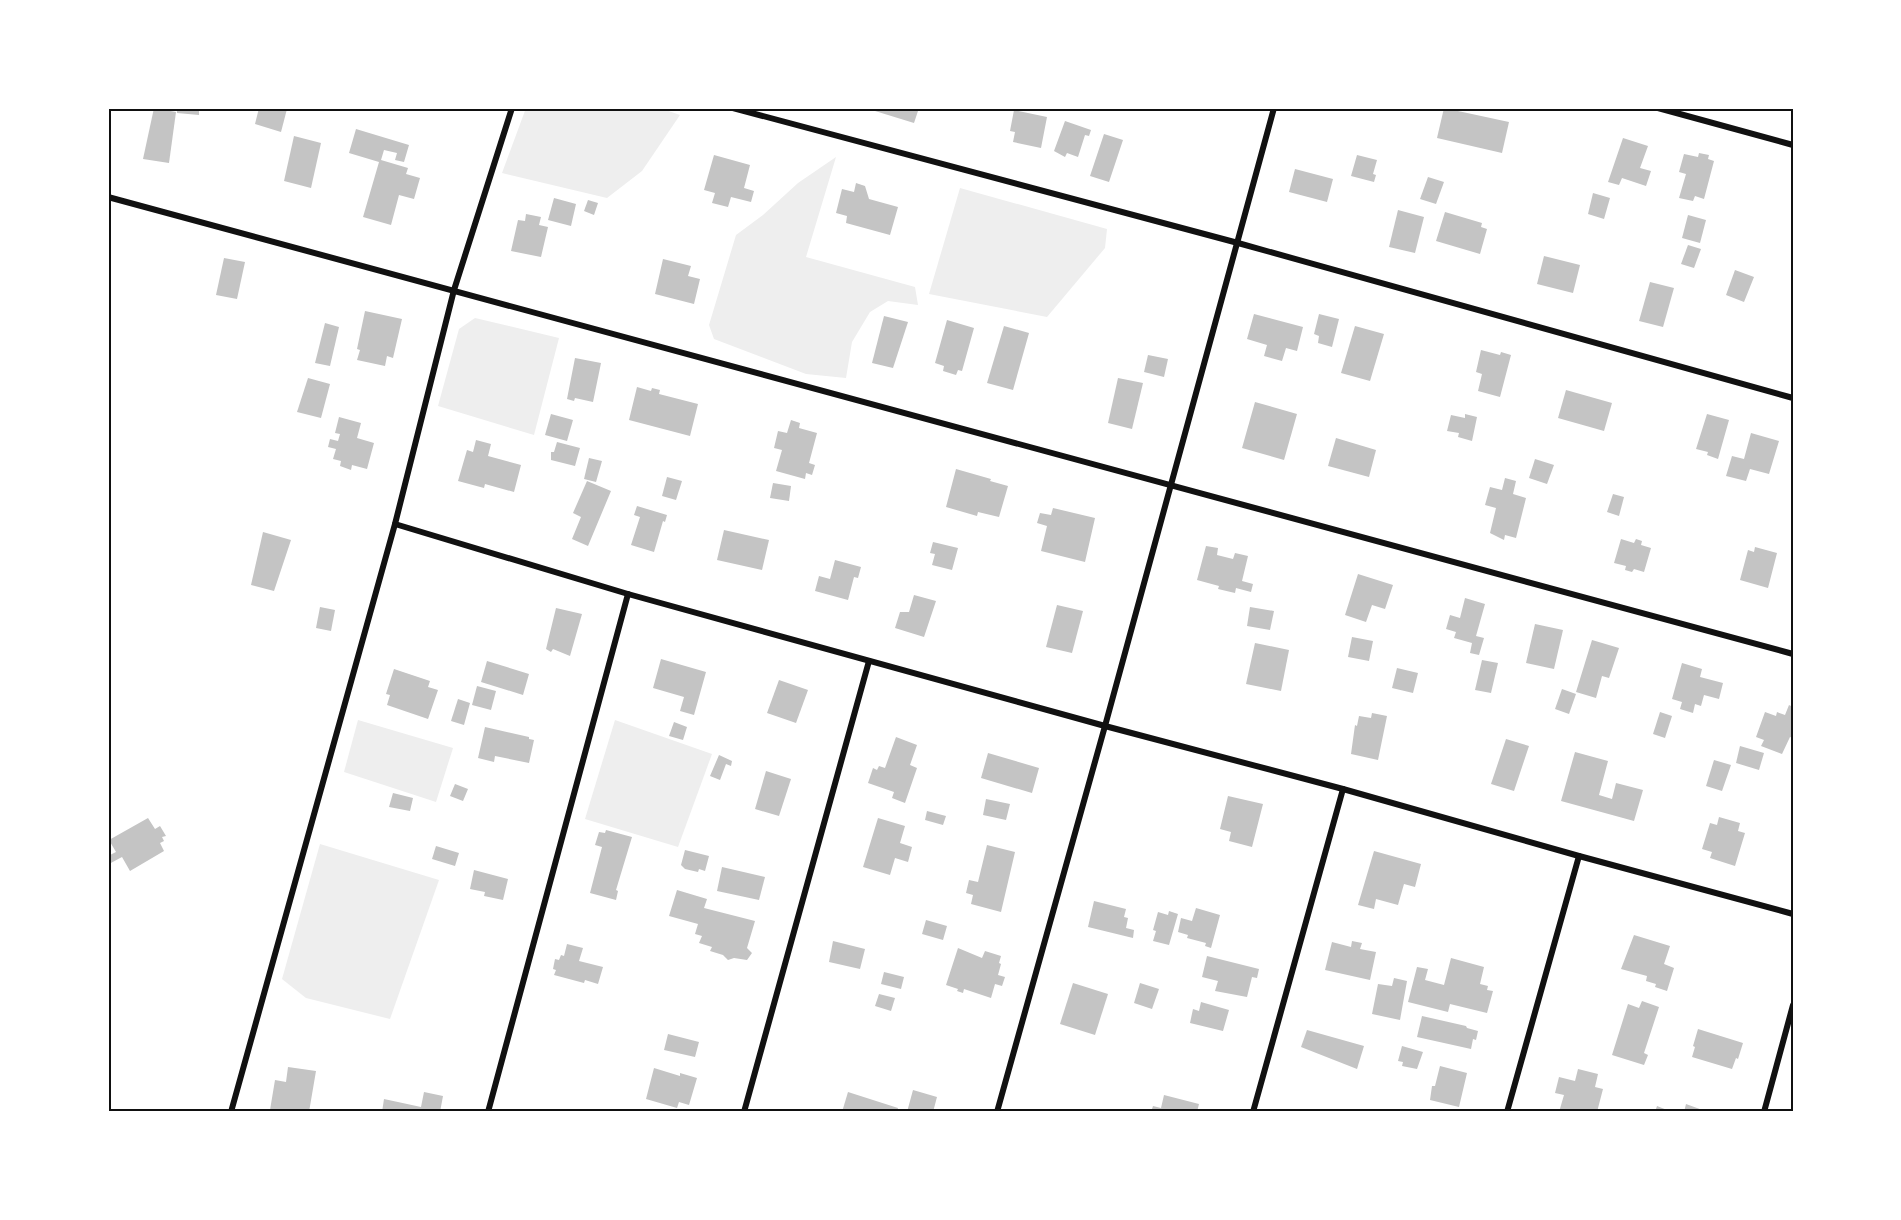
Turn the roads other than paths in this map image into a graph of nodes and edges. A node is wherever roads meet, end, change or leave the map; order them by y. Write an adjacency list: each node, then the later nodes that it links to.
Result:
1 (512, 108): 8 (street)
2 (732, 108): 7 (street)
3 (1274, 108): 7 (street)
4 (1658, 108): 5 (street)
5 (1793, 145)
6 (108, 197): 8 (street)
7 (1238, 243): 9 (street); 10 (street)
8 (454, 290): 10 (street); 11 (street)
9 (1793, 398)
10 (1170, 486): 13 (street); 15 (street)
11 (395, 524): 12 (street); 20 (street)
12 (628, 594): 14 (street); 21 (street)
13 (1793, 654)
14 (868, 661): 15 (street); 22 (street)
15 (1105, 726): 16 (street); 23 (street)
16 (1343, 789): 17 (street); 24 (street)
17 (1578, 856): 18 (street); 25 (street)
18 (1793, 914)
19 (1793, 1005): 26 (street)
20 (231, 1112)
21 (488, 1112)
22 (744, 1112)
23 (997, 1112)
24 (1253, 1112)
25 (1508, 1112)
26 (1764, 1112)

